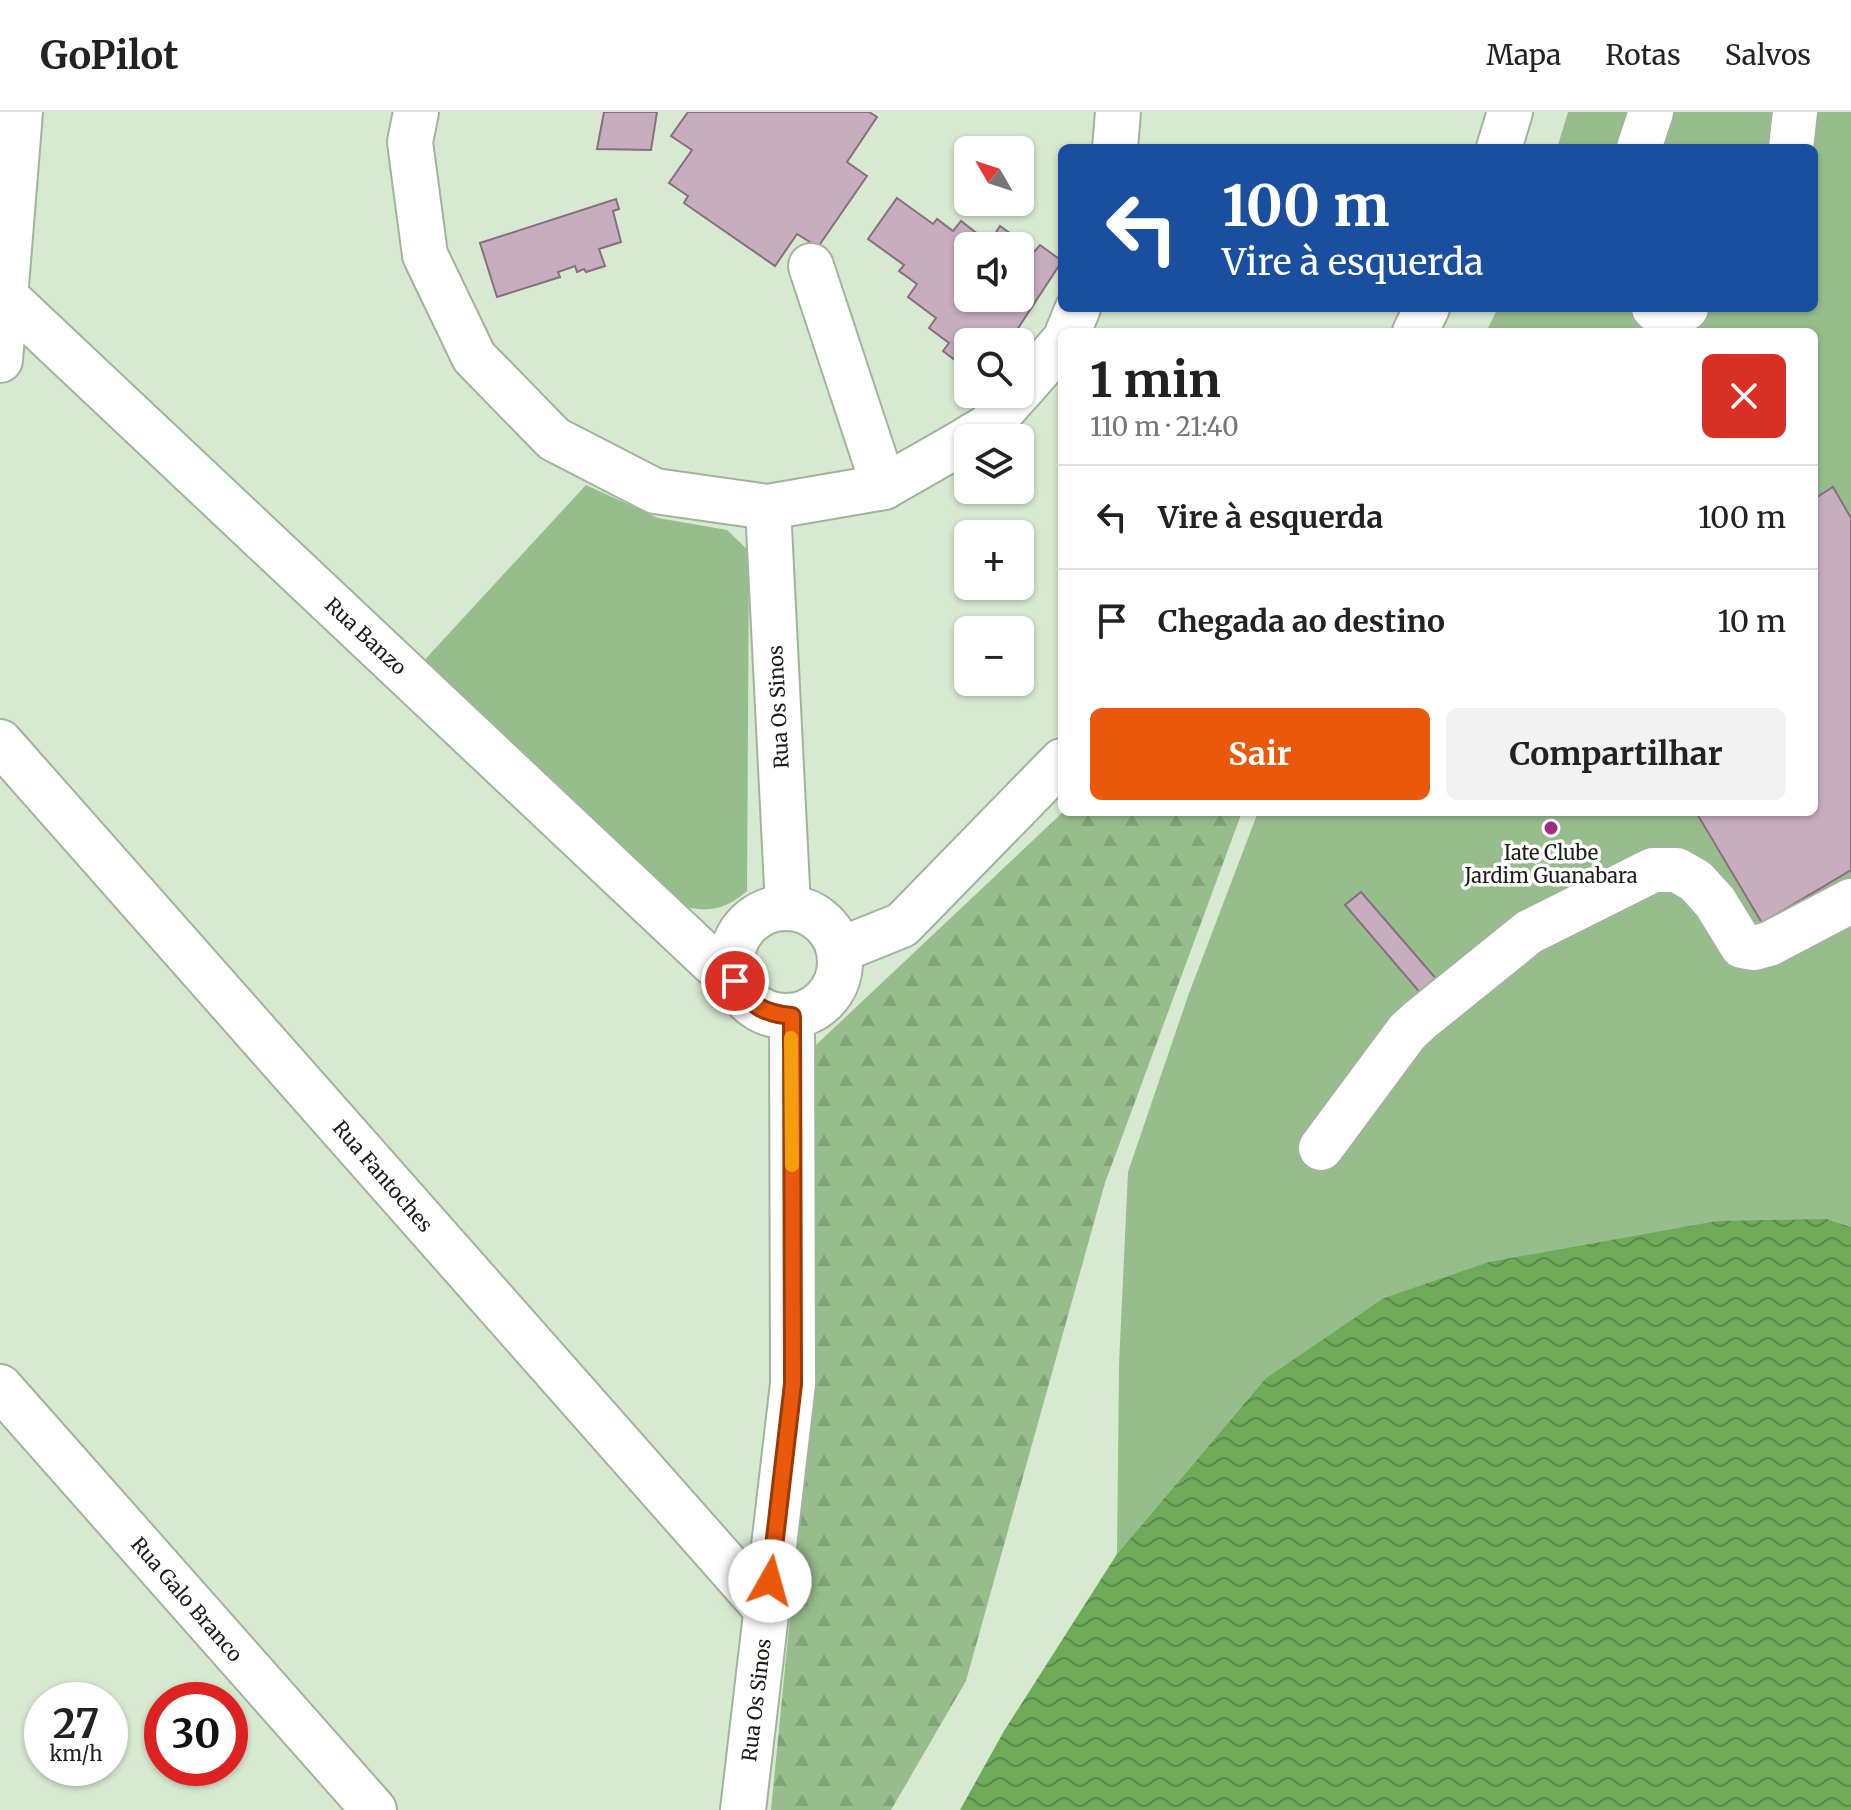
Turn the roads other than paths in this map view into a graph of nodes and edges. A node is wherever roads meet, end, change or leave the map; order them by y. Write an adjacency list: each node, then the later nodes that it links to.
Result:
1 (20, 112): 12 (street)
2 (416, 112): 20 (street)
3 (1118, 112): 7 (street)
4 (1510, 112): 8 (street)
5 (1651, 112): 9 (street)
6 (1795, 112): 10 (street)
7 (1115, 144)
8 (1500, 144)
9 (1640, 144)
10 (1791, 144)
11 (811, 266): 19 (street)
12 (5, 296): 14 (street); 26 (street, Rua Banzo)
13 (1058, 347): 15 (street)
14 (0, 360)
15 (1034, 374)
16 (1004, 408): 17 (street)
17 (991, 424)
18 (954, 447): 19 (street)
19 (884, 487): 20 (street)
20 (768, 507): 24 (street, Rua Os Sinos)
21 (0, 742): 30 (street, Rua Fantoches)
22 (1058, 765): 25 (street)
23 (1851, 901): 28 (street)
24 (788, 907): 25 (street); 26 (street)
25 (840, 950): 27 (street)
26 (732, 963): 27 (street)
27 (792, 1016): 30 (street, Rua Os Sinos)
28 (1321, 1148)
29 (0, 1387): 31 (street, Rua Galo Branco)
30 (766, 1609): 32 (street, Rua Os Sinos)
31 (374, 1810)
32 (743, 1810)

